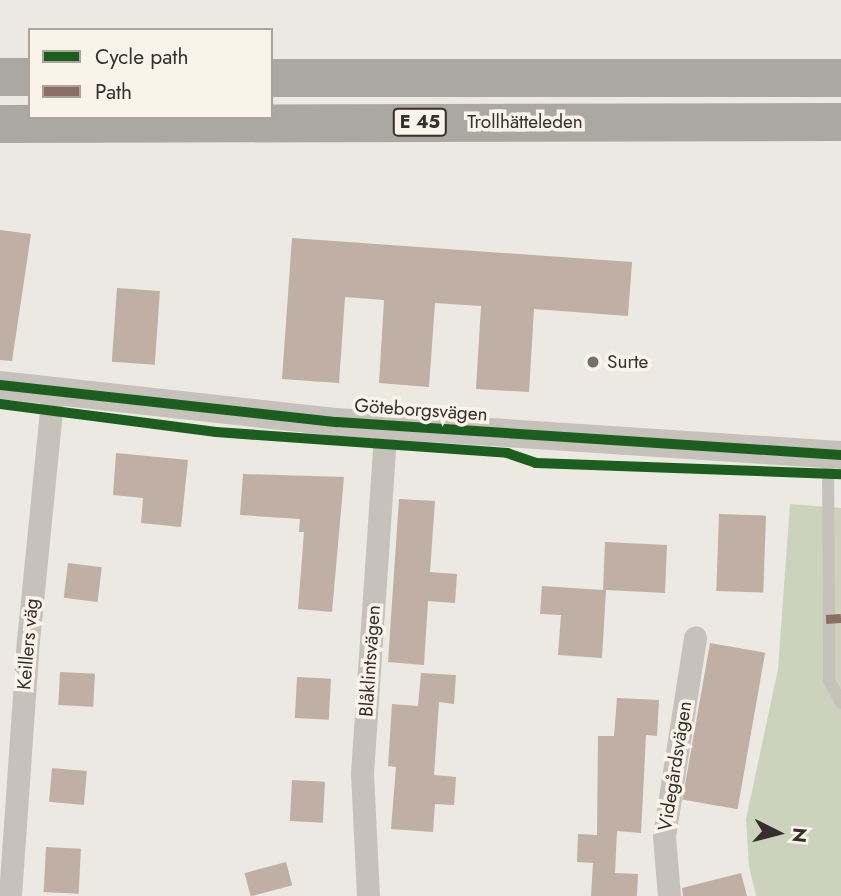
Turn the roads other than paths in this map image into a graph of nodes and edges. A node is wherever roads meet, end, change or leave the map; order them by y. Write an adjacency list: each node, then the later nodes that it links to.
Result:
1 (0, 77): 2 (highway)
2 (28, 77)
3 (273, 78): 4 (highway)
4 (841, 78)
5 (841, 122): 6 (highway, Trollhätteleden / E 45)
6 (0, 124)
7 (0, 385): 8 (street, Göteborgsvägen)
8 (53, 392): 9 (street, Göteborgsvägen); 13 (street, Keillers väg)
9 (386, 425): 10 (street, Göteborgsvägen); 14 (street, Blåklintsvägen)
10 (835, 454): 12 (lane)
11 (695, 636): 15 (street, Videgårdsvägen)
12 (841, 703)
13 (10, 896)
14 (368, 896)
15 (669, 896)

